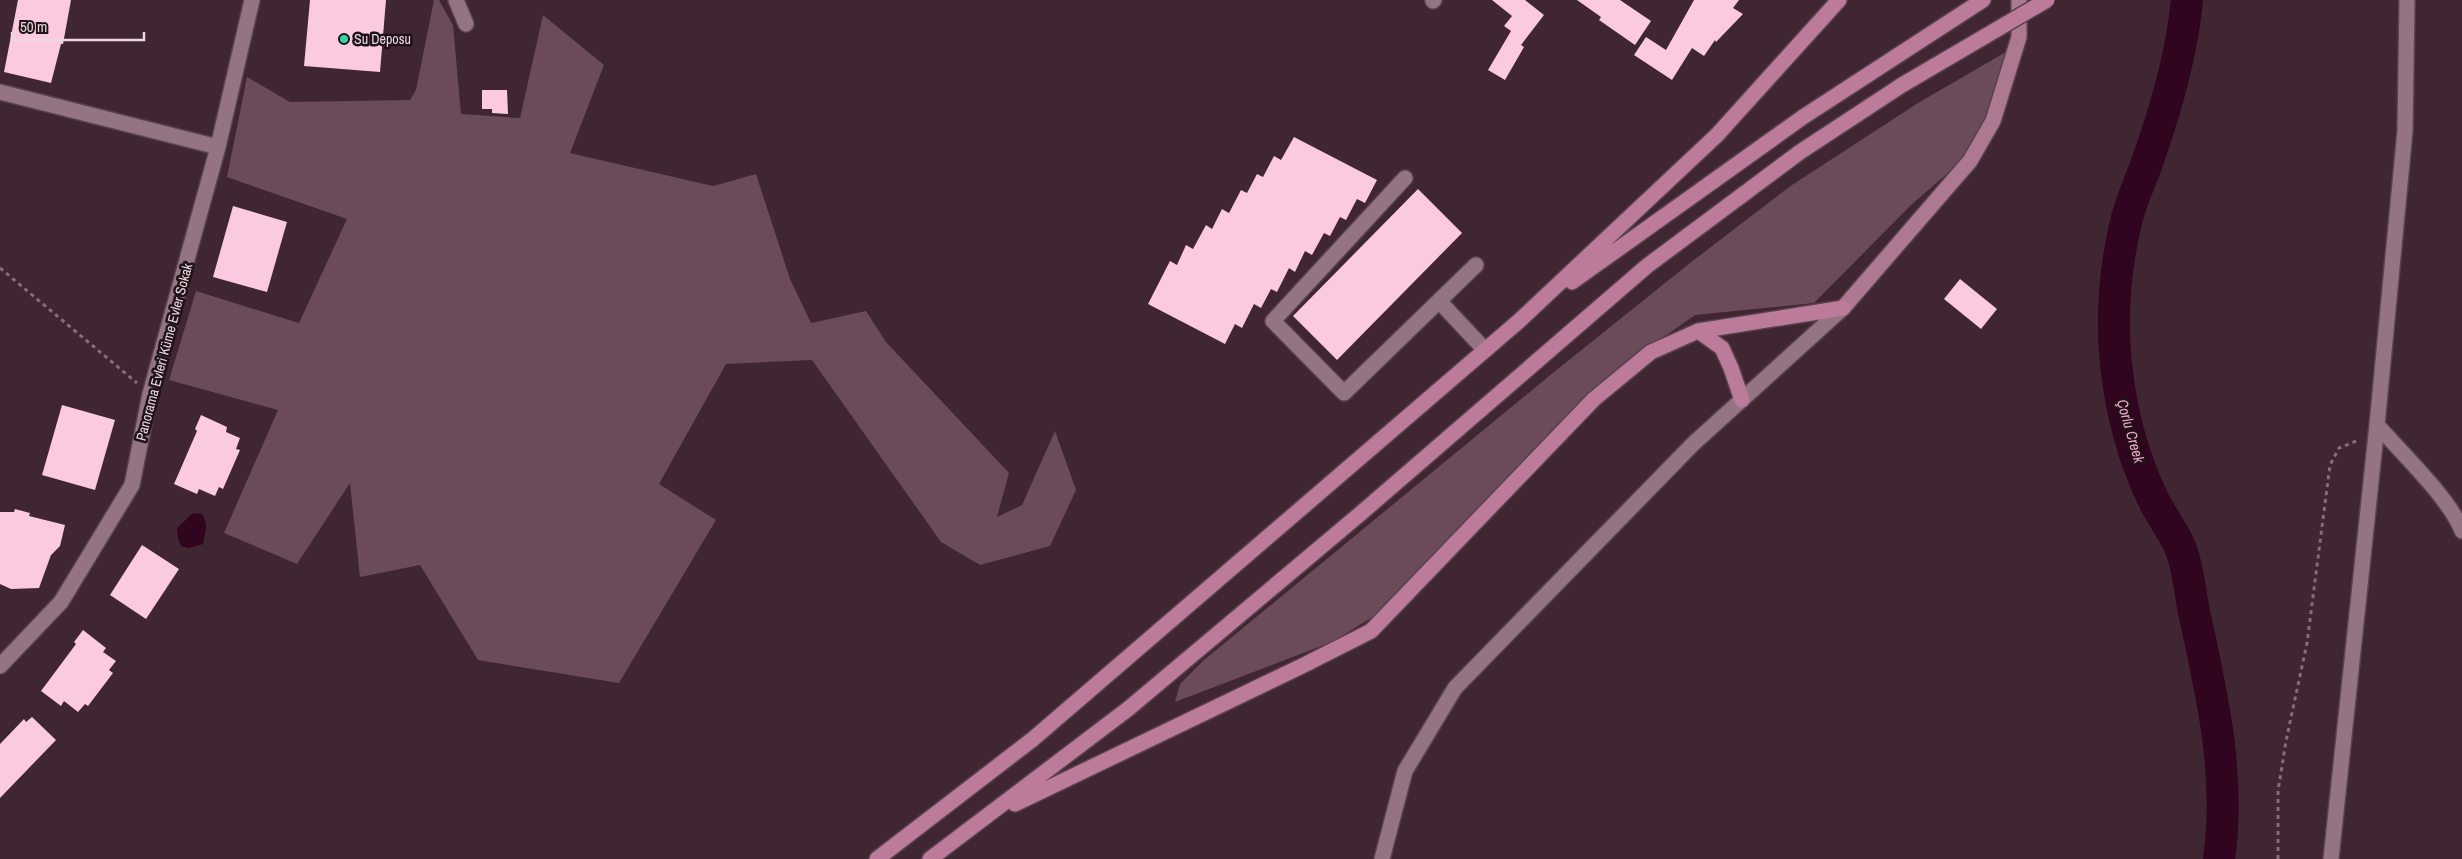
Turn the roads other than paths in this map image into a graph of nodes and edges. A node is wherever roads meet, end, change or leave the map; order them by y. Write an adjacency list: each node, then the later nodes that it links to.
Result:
1 (252, 0): 10 (street, Panorama Evleri Küme Evler Sokak)
2 (456, 0): 8 (street)
3 (1839, 0): 15 (highway)
4 (1983, 0): 15 (highway)
5 (2020, 0): 14 (main road)
6 (2047, 0): 23 (highway, bridge)
7 (2407, 0): 19 (street)
8 (466, 24)
9 (0, 92): 10 (street)
10 (218, 147): 21 (street, Panorama Evleri Küme Evler Sokak)
11 (1405, 178): 13 (street)
12 (1476, 265): 13 (street)
13 (1439, 301): 17 (street)
14 (1842, 308): 16 (highway); 18 (street)
15 (1519, 321): 17 (highway)
16 (1698, 331): 18 (highway); 24 (highway)
17 (1485, 350): 22 (highway)
18 (1742, 400): 25 (street)
19 (2377, 430): 20 (street); 26 (street)
20 (2462, 531)
21 (0, 666)
22 (876, 859)
23 (930, 859)
24 (939, 859)
25 (1382, 859)
26 (2331, 859)

